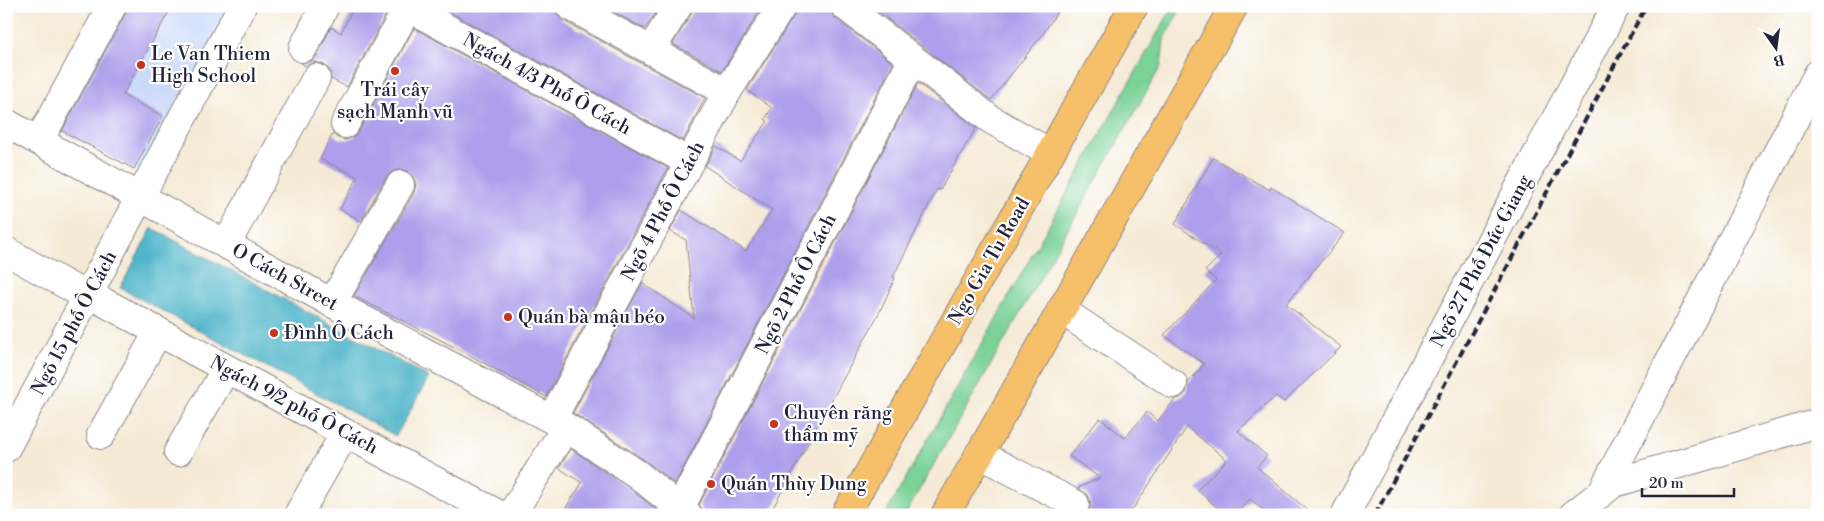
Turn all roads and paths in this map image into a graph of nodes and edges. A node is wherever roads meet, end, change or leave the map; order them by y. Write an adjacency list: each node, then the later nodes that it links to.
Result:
1 (112, 6): 20 (street)
2 (242, 6): 24 (street, Ngõ 15 phố Ô Cách)
3 (325, 6): 12 (street)
4 (570, 6): 13 (street)
5 (678, 6): 13 (street)
6 (782, 6): 17 (street, Ngõ 4 Phố Ô Cách)
7 (845, 6): 14 (street)
8 (1134, 6): 21 (main road, Ngo Gia Tu Road)
9 (1234, 6): 29 (main road)
10 (1616, 6): 48 (street, Ngõ 27 Phố Đức Giang)
11 (407, 7): 19 (street); 22 (street, Ngách 4/3 Phố Ô Cách)
12 (303, 48)
13 (651, 50): 17 (street)
14 (913, 59): 21 (street); 42 (street, Ngõ 2 Phố Ô Cách)
15 (1818, 74): 40 (street)
16 (316, 78): 25 (street)
17 (727, 92): 22 (street, Ngõ 4 Phố Ô Cách)
18 (6, 123): 20 (street, O Cách Street)
19 (345, 124)
20 (39, 141): 24 (street, O Cách Street)
21 (1050, 153): 46 (main road, Ngo Gia Tu Road)
22 (689, 162): 33 (street, Ngõ 4 Phố Ô Cách)
23 (400, 185): 28 (street)
24 (141, 197): 25 (street, O Cách Street); 27 (street, Ngõ 15 phố Ô Cách)
25 (226, 245): 28 (street, O Cách Street)
26 (6, 251): 27 (street, Ngách 9/2 phố Ô Cách)
27 (88, 295): 30 (street, Ngách 9/2 phố Ô Cách); 37 (street, Ngõ 15 phố Ô Cách)
28 (332, 303): 33 (street, O Cách Street)
29 (1061, 310): 32 (street); 39 (main road)
30 (158, 332): 31 (street, Ngách 9/2 phố Ô Cách); 36 (street)
31 (226, 369): 35 (street, Ngách 9/2 phố Ô Cách); 38 (street)
32 (1172, 384)
33 (559, 423): 42 (street, O Cách Street); 45 (street, Ngõ 4 Phố Ô Cách)
34 (1818, 424): 40 (street)
35 (345, 433): 43 (street); 44 (street, Ngách 9/2 phố Ô Cách)
36 (101, 435)
37 (8, 441)
38 (178, 452)
39 (979, 454): 41 (street); 47 (main road)
40 (1602, 492): 49 (street)
41 (1075, 504)
42 (685, 513)
43 (298, 515)
44 (500, 515)
45 (511, 515)
46 (845, 515)
47 (945, 515)
48 (1345, 515)
49 (1573, 515)

